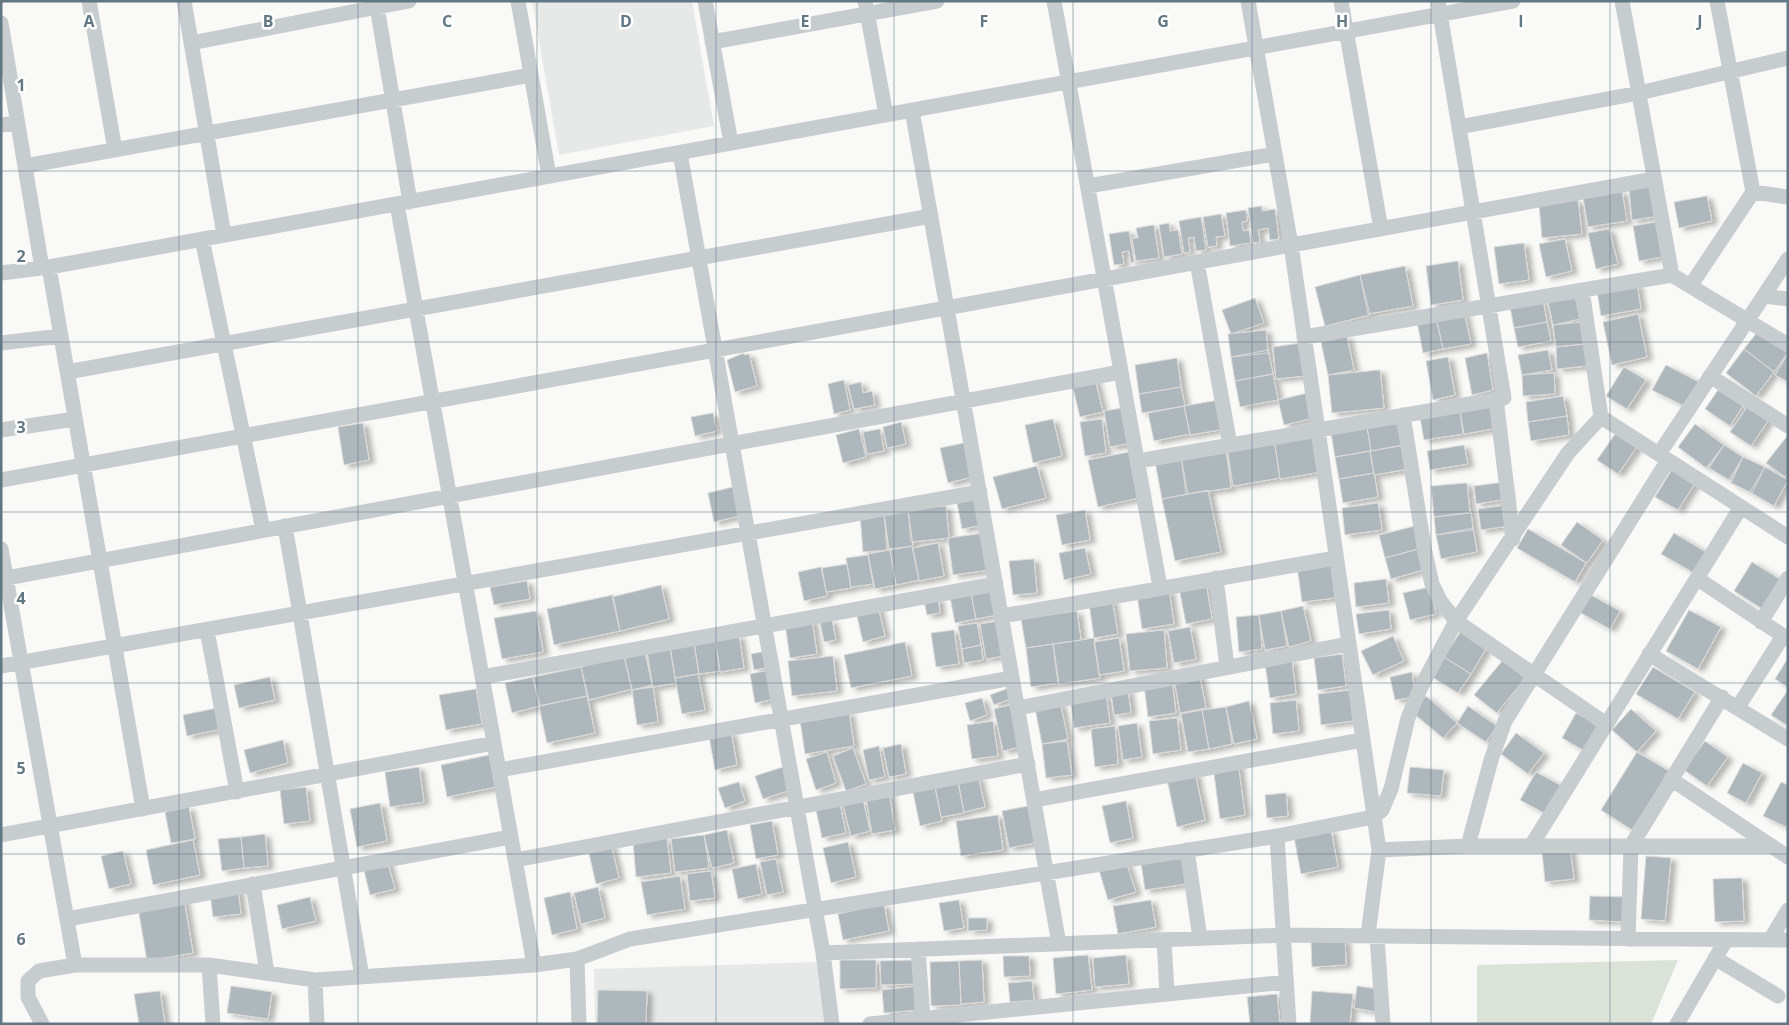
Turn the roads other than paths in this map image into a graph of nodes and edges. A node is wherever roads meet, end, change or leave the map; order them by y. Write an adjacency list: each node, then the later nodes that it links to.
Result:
1 (89, 1): 34 (street)
2 (184, 1): 19 (street)
3 (409, 1): 13 (street)
4 (518, 1): 23 (street)
5 (705, 1): 18 (street)
6 (937, 1): 14 (street)
7 (1054, 1): 24 (street)
8 (1248, 1): 20 (street)
9 (1341, 1): 17 (street)
10 (1513, 1): 15 (street)
11 (1622, 1): 25 (street)
12 (1718, 1): 22 (street)
13 (377, 4): 19 (street); 26 (street)
14 (867, 8): 18 (street); 28 (street)
15 (1439, 8): 17 (street); 31 (street)
16 (1, 23): 29 (street)
17 (1346, 32): 20 (street); 46 (street)
18 (712, 42): 33 (street)
19 (191, 43): 32 (street)
20 (1256, 48): 24 (street); 36 (street)
21 (1788, 58): 22 (street)
22 (1731, 73): 25 (street); 41 (street)
23 (531, 75): 26 (street); 38 (street)
24 (1069, 82): 27 (street); 40 (street)
25 (1639, 93): 31 (street); 39 (street)
26 (393, 100): 32 (street); 43 (street)
27 (912, 110): 28 (street); 45 (street)
28 (886, 115): 33 (street)
29 (18, 123): 30 (street); 37 (street)
30 (1, 126)
31 (1459, 126): 44 (street)
32 (207, 133): 34 (street); 47 (street)
33 (731, 143): 35 (street)
34 (115, 150): 37 (street)
35 (680, 153): 38 (street); 50 (street)
36 (1275, 154): 40 (street); 49 (street)
37 (25, 166): 53 (street)
38 (549, 176): 43 (street)
39 (1654, 179): 44 (street); 55 (street)
40 (1088, 186): 56 (street)
41 (1753, 192): 42 (street); 57 (street)
42 (1788, 197)
43 (404, 203): 47 (street); 63 (street)
44 (1474, 212): 46 (street); 61 (street)
45 (931, 216): 50 (street); 62 (street)
46 (1381, 228): 49 (street)
47 (224, 235): 48 (street)
48 (202, 239): 53 (street); 68 (street)
49 (1291, 245): 52 (street); 66 (street)
50 (699, 258): 63 (street); 70 (street)
51 (1788, 259): 59 (street)
52 (1197, 262): 56 (street); 85 (street)
53 (46, 268): 54 (street); 65 (street)
54 (1, 272)
55 (1672, 274): 57 (street); 58 (street)
56 (1104, 279): 62 (street); 72 (street)
57 (1691, 285): 64 (street)
58 (1582, 290): 61 (street); 78 (street)
59 (1764, 296): 60 (street); 64 (street)
60 (1788, 299)
61 (1489, 306): 66 (street); 74 (street)
62 (947, 308): 70 (street); 76 (street)
63 (416, 309): 68 (street); 75 (street)
64 (1748, 320): 69 (street); 73 (street)
65 (61, 336): 67 (street); 71 (street)
66 (1304, 337): 82 (street)
67 (1, 343)
68 (224, 344): 71 (street); 83 (street)
69 (1788, 345)
70 (715, 350): 75 (street); 84 (street)
71 (67, 372): 79 (street)
72 (1121, 372): 76 (street); 87 (street)
73 (1710, 376): 80 (street); 86 (street)
74 (1496, 399): 77 (street); 97 (street)
75 (432, 401): 83 (street); 91 (street)
76 (964, 401): 84 (street); 90 (street)
77 (1403, 415): 82 (street); 110 (street)
78 (1601, 417): 86 (street); 97 (street)
79 (75, 419): 81 (street); 88 (street)
80 (1788, 426)
81 (1, 430)
82 (1318, 430): 85 (street); 99 (street)
83 (243, 436): 88 (street); 94 (street)
84 (732, 444): 91 (street); 95 (street)
85 (1230, 446): 87 (street)
86 (1664, 457): 92 (street); 121 (street)
87 (1138, 461): 107 (street)
88 (83, 465): 89 (street); 100 (street)
89 (1, 480)
90 (980, 492): 95 (street); 106 (street)
91 (449, 496): 93 (street); 105 (street)
92 (1741, 507): 96 (street); 104 (street)
93 (285, 526): 94 (street); 108 (street)
94 (263, 530): 100 (street)
95 (748, 534): 105 (street); 112 (street)
96 (1788, 537)
97 (1513, 539): 110 (street)
98 (1, 549): 101 (street)
99 (1336, 558): 102 (street); 115 (street)
100 (100, 560): 101 (street); 116 (street)
101 (4, 578): 118 (street)
102 (1216, 578): 107 (street); 120 (street)
103 (1788, 578): 111 (street)
104 (1698, 579): 111 (street); 117 (street)
105 (465, 584): 108 (street); 122 (street)
106 (996, 584): 109 (street); 112 (street)
107 (1160, 587): 109 (street)
108 (300, 613): 113 (street); 134 (street)
109 (1002, 616): 123 (street)
110 (1456, 621): 121 (street); 140 (street)
111 (1761, 622): 114 (street)
112 (765, 626): 122 (street); 127 (street)
113 (207, 630): 116 (street); 136 (street)
114 (1785, 637): 125 (street)
115 (1348, 644): 120 (street); 130 (street)
116 (115, 646): 118 (street); 139 (street)
117 (1649, 654): 124 (street); 128 (street)
118 (22, 663): 119 (street); 141 (street)
119 (1, 666)
120 (1228, 667): 126 (street)
121 (1533, 674): 128 (street); 145 (street)
122 (482, 678): 131 (street)
123 (1012, 678): 126 (street); 127 (street)
124 (1722, 697): 125 (street); 135 (street)
125 (1738, 707): 129 (street)
126 (1018, 708): 132 (street)
127 (781, 719): 133 (street); 138 (street)
128 (1606, 724): 146 (street)
129 (1788, 739)
130 (1362, 740): 137 (street); 140 (street)
131 (494, 744): 133 (street); 134 (street)
132 (1028, 764): 137 (street); 138 (street)
133 (499, 770): 144 (street)
134 (328, 775): 136 (street); 153 (street)
135 (1671, 779): 147 (street); 148 (street)
136 (237, 792): 139 (street)
137 (1034, 800): 154 (street)
138 (797, 807): 152 (street); 157 (street)
139 (143, 809): 141 (street)
140 (1373, 817): 143 (street); 150 (street)
141 (51, 826): 142 (street); 158 (street)
142 (1, 835)
143 (1277, 836): 149 (street); 159 (street)
144 (511, 837): 152 (street); 153 (street)
145 (1468, 846): 146 (street); 150 (street)
146 (1531, 846): 147 (street)
147 (1631, 846): 148 (street); 162 (street)
148 (1772, 846): 151 (street)
149 (1187, 850): 154 (street); 161 (street)
150 (1379, 850): 160 (street)
151 (1788, 857)
152 (515, 860): 174 (street)
153 (344, 868): 155 (street); 176 (street)
154 (1047, 874): 157 (street); 167 (street)
155 (253, 884): 158 (street); 175 (street)
156 (1788, 910): 165 (street)
157 (816, 912): 169 (street); 170 (street)
158 (68, 919): 172 (street)
159 (1283, 935): 160 (street); 161 (street); 178 (street)
160 (1373, 935): 162 (street); 190 (street)
161 (1200, 938): 163 (street)
162 (1628, 939): 164 (street)
163 (1164, 940): 167 (street); 179 (street)
164 (1726, 940): 165 (street); 171 (street)
165 (1770, 940): 166 (street)
166 (1788, 940)
167 (1059, 944): 168 (street)
168 (918, 949): 169 (street); 182 (street)
169 (823, 953): 187 (street)
170 (577, 958): 174 (street); 186 (street)
171 (1715, 958): 180 (street); 191 (street)
172 (75, 965): 173 (street); 183 (street)
173 (209, 965): 175 (street); 184 (street)
174 (534, 965): 176 (street)
175 (267, 973): 177 (street)
176 (362, 977): 177 (street)
177 (315, 980): 185 (street)
178 (1286, 982): 179 (street); 189 (street)
179 (1168, 994): 181 (street)
180 (1778, 996)
181 (1019, 1016): 182 (street)
182 (923, 1019): 188 (street)
183 (42, 1024)
184 (213, 1024)
185 (316, 1024)
186 (579, 1024)
187 (832, 1024)
188 (870, 1024)
189 (1289, 1024)
190 (1383, 1024)
191 (1677, 1024)

